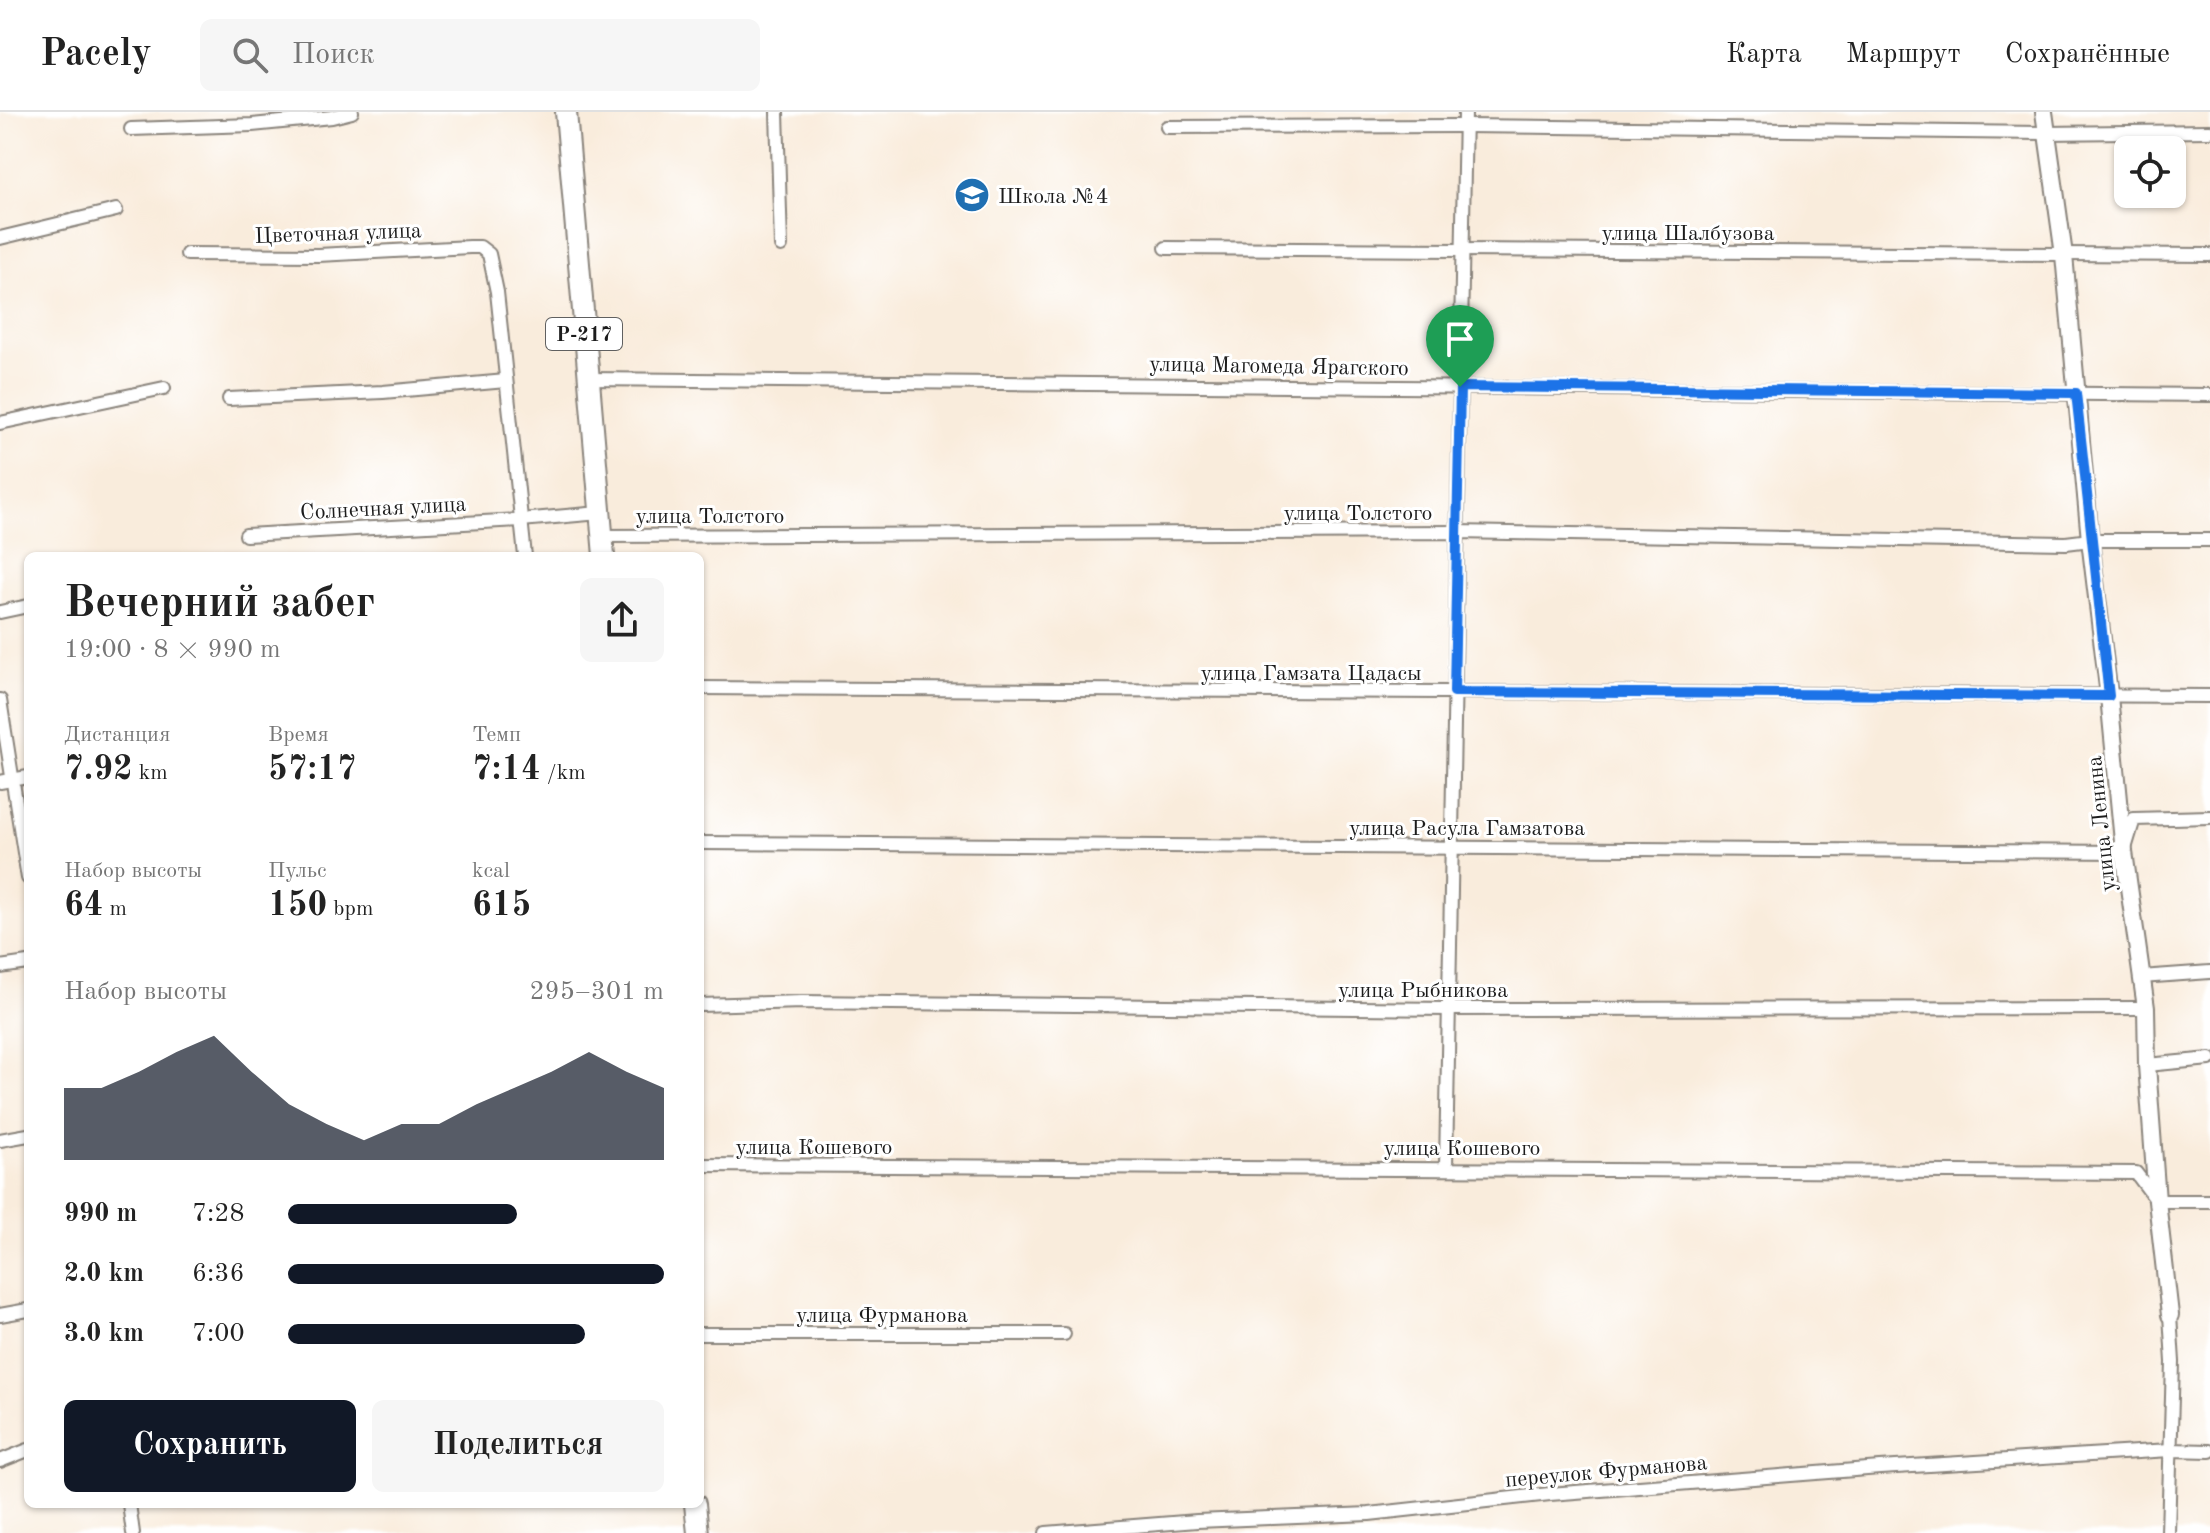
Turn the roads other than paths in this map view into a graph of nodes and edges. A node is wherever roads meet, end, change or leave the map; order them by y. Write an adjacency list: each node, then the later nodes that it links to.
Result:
1 (352, 112): 8 (street)
2 (566, 112): 19 (highway, Р-217)
3 (777, 112): 13 (street)
4 (1465, 112): 6 (street)
5 (2044, 112): 10 (street, улица Ленина)
6 (1464, 126): 7 (street); 10 (street); 15 (street)
7 (1167, 127)
8 (131, 129)
9 (2210, 131): 10 (street)
10 (2045, 133): 17 (street, улица Ленина)
11 (116, 210): 12 (street)
12 (0, 238)
13 (781, 246)
14 (1166, 248): 15 (street, улица Шалбузова)
15 (1462, 250): 17 (street, улица Шалбузова); 21 (street)
16 (187, 254): 20 (street, Цветочная улица)
17 (2064, 255): 18 (street, улица Шалбузова); 23 (street, улица Ленина)
18 (2210, 255)
19 (587, 379): 21 (street, улица Магомеда Ярагского); 27 (highway, Р-217)
20 (506, 381): 25 (street); 28 (street)
21 (1460, 387): 23 (street, улица Магомеда Ярагского); 29 (street)
22 (164, 388): 26 (street)
23 (2076, 393): 24 (street, улица Магомеда Ярагского); 31 (street, улица Ленина)
24 (2210, 395)
25 (229, 399)
26 (0, 423)
27 (600, 513): 28 (street, Солнечная улица); 33 (highway, Р-217)
28 (521, 520): 30 (street, Солнечная улица); 34 (street)
29 (1457, 532): 31 (street, улица Толстого); 33 (street, улица Толстого); 38 (street)
30 (246, 535)
31 (2090, 540): 32 (street, улица Толстого); 39 (street, улица Ленина)
32 (2210, 540)
33 (603, 546)
34 (525, 552)
35 (24, 607): 36 (street)
36 (0, 612)
37 (704, 688): 38 (street, улица Гамзата Цадасы)
38 (1454, 692): 39 (street, улица Гамзата Цадасы); 45 (street)
39 (2109, 696): 40 (street, улица Гамзата Цадасы); 46 (street, улица Ленина)
40 (2210, 696)
41 (0, 700): 42 (street)
42 (6, 781): 47 (street)
43 (2210, 817): 46 (street)
44 (704, 843): 45 (street, улица Расула Гамзатова)
45 (1450, 847): 46 (street, улица Расула Гамзатова); 54 (street)
46 (2124, 852): 51 (street, улица Ленина)
47 (24, 860)
48 (24, 964): 49 (street)
49 (0, 967)
50 (2210, 972): 51 (street)
51 (2141, 977): 53 (street, улица Ленина)
52 (704, 1005): 54 (street, улица Рыбникова)
53 (2146, 1008): 54 (street, улица Рыбникова); 56 (street, улица Ленина)
54 (1448, 1009): 60 (street)
55 (2210, 1059): 56 (street)
56 (2147, 1065): 61 (street, улица Ленина)
57 (24, 1136): 58 (street)
58 (0, 1140)
59 (704, 1165): 60 (street, улица Кошевого)
60 (1446, 1167): 61 (street, улица Кошевого)
61 (2157, 1201): 62 (street); 65 (street, улица Ленина)
62 (2210, 1201)
63 (24, 1311): 64 (street)
64 (0, 1315)
65 (2170, 1315): 68 (street, улица Ленина)
66 (704, 1334): 67 (street, улица Фурманова)
67 (1064, 1334)
68 (2170, 1450): 69 (street, переулок Фурманова); 76 (street, переулок Фурманова); 77 (street, улица Ленина)
69 (2210, 1451)
70 (24, 1452): 71 (street)
71 (0, 1461)
72 (130, 1508): 74 (street)
73 (695, 1508): 75 (highway)
74 (133, 1533)
75 (698, 1533)
76 (1046, 1533)
77 (2168, 1533)

